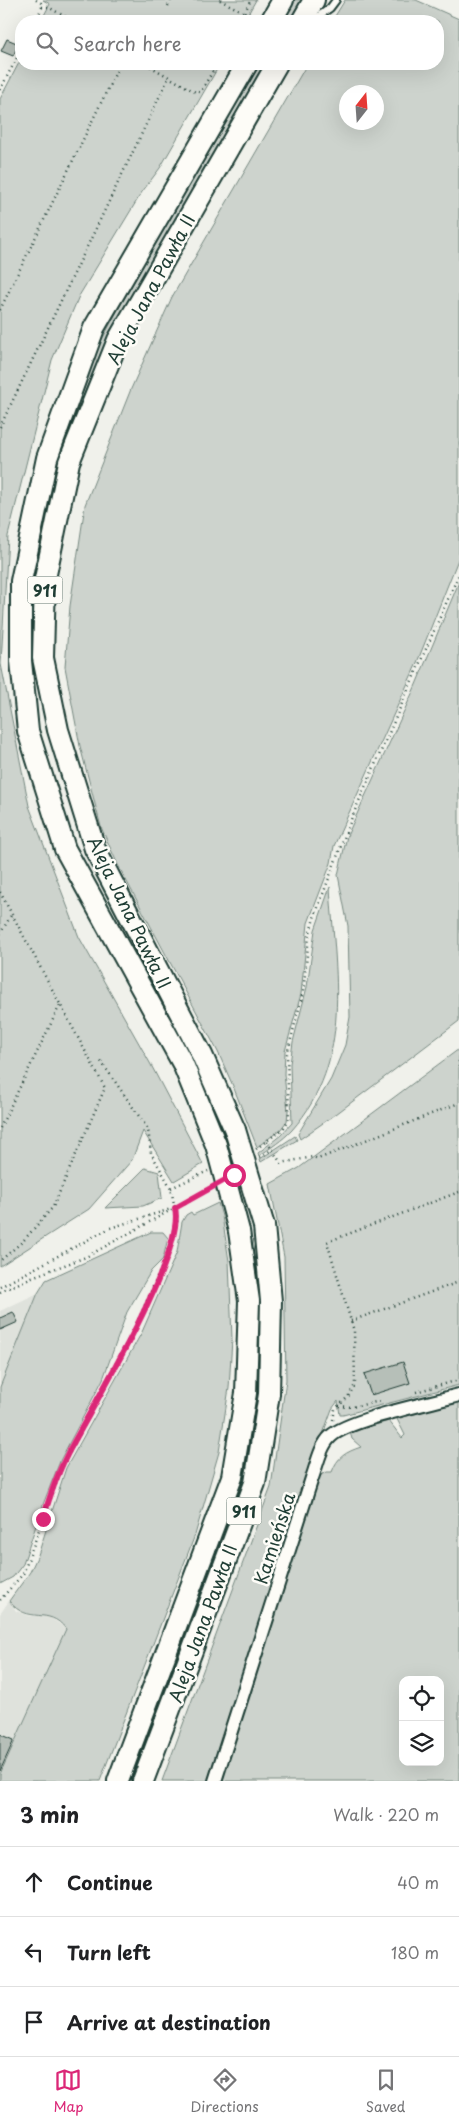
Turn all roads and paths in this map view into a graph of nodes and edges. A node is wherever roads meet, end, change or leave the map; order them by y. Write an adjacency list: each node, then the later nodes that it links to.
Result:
1 (36, 0): 9 (path)
2 (170, 0): 8 (path)
3 (220, 0): 10 (path)
4 (251, 0): 10 (path)
5 (283, 0): 14 (main road)
6 (314, 0): 15 (main road)
7 (336, 0): 16 (lane)
8 (168, 6)
9 (42, 7): 11 (path); 12 (path)
10 (244, 12): 13 (path)
11 (39, 15)
12 (62, 15)
13 (243, 15)
14 (274, 15)
15 (305, 15)
16 (320, 15)
17 (15, 61): 24 (path)
18 (117, 70): 25 (path)
19 (157, 70): 23 (path)
20 (213, 70): 23 (path)
21 (244, 70): 54 (main road, Aleja Jana Pawła II / 911, bridge)
22 (274, 70): 55 (main road, Aleja Jana Pawła II / 911, bridge)
23 (169, 77): 26 (path)
24 (0, 90)
25 (0, 310)
26 (0, 427)
27 (459, 574): 36 (path)
28 (0, 892): 29 (path)
29 (12, 914): 30 (path); 31 (path)
30 (0, 934)
31 (60, 1005): 37 (path); 44 (path)
32 (100, 1060): 43 (path)
33 (459, 1061): 34 (path)
34 (459, 1067)
35 (459, 1103): 39 (path)
36 (290, 1115)
37 (0, 1128)
38 (267, 1142): 39 (path)
39 (273, 1149): 40 (path)
40 (254, 1162)
41 (217, 1185): 43 (path)
42 (459, 1192): 48 (path)
43 (175, 1208): 46 (path); 47 (path); 53 (path)
44 (0, 1261)
45 (459, 1282): 48 (path)
46 (0, 1287)
47 (0, 1292)
48 (351, 1321): 52 (path)
49 (459, 1380): 50 (path)
50 (415, 1392)
51 (459, 1395): 56 (street, Kamieńska)
52 (388, 1399)
53 (0, 1600)
54 (118, 1781)
55 (143, 1781)
56 (215, 1781)

